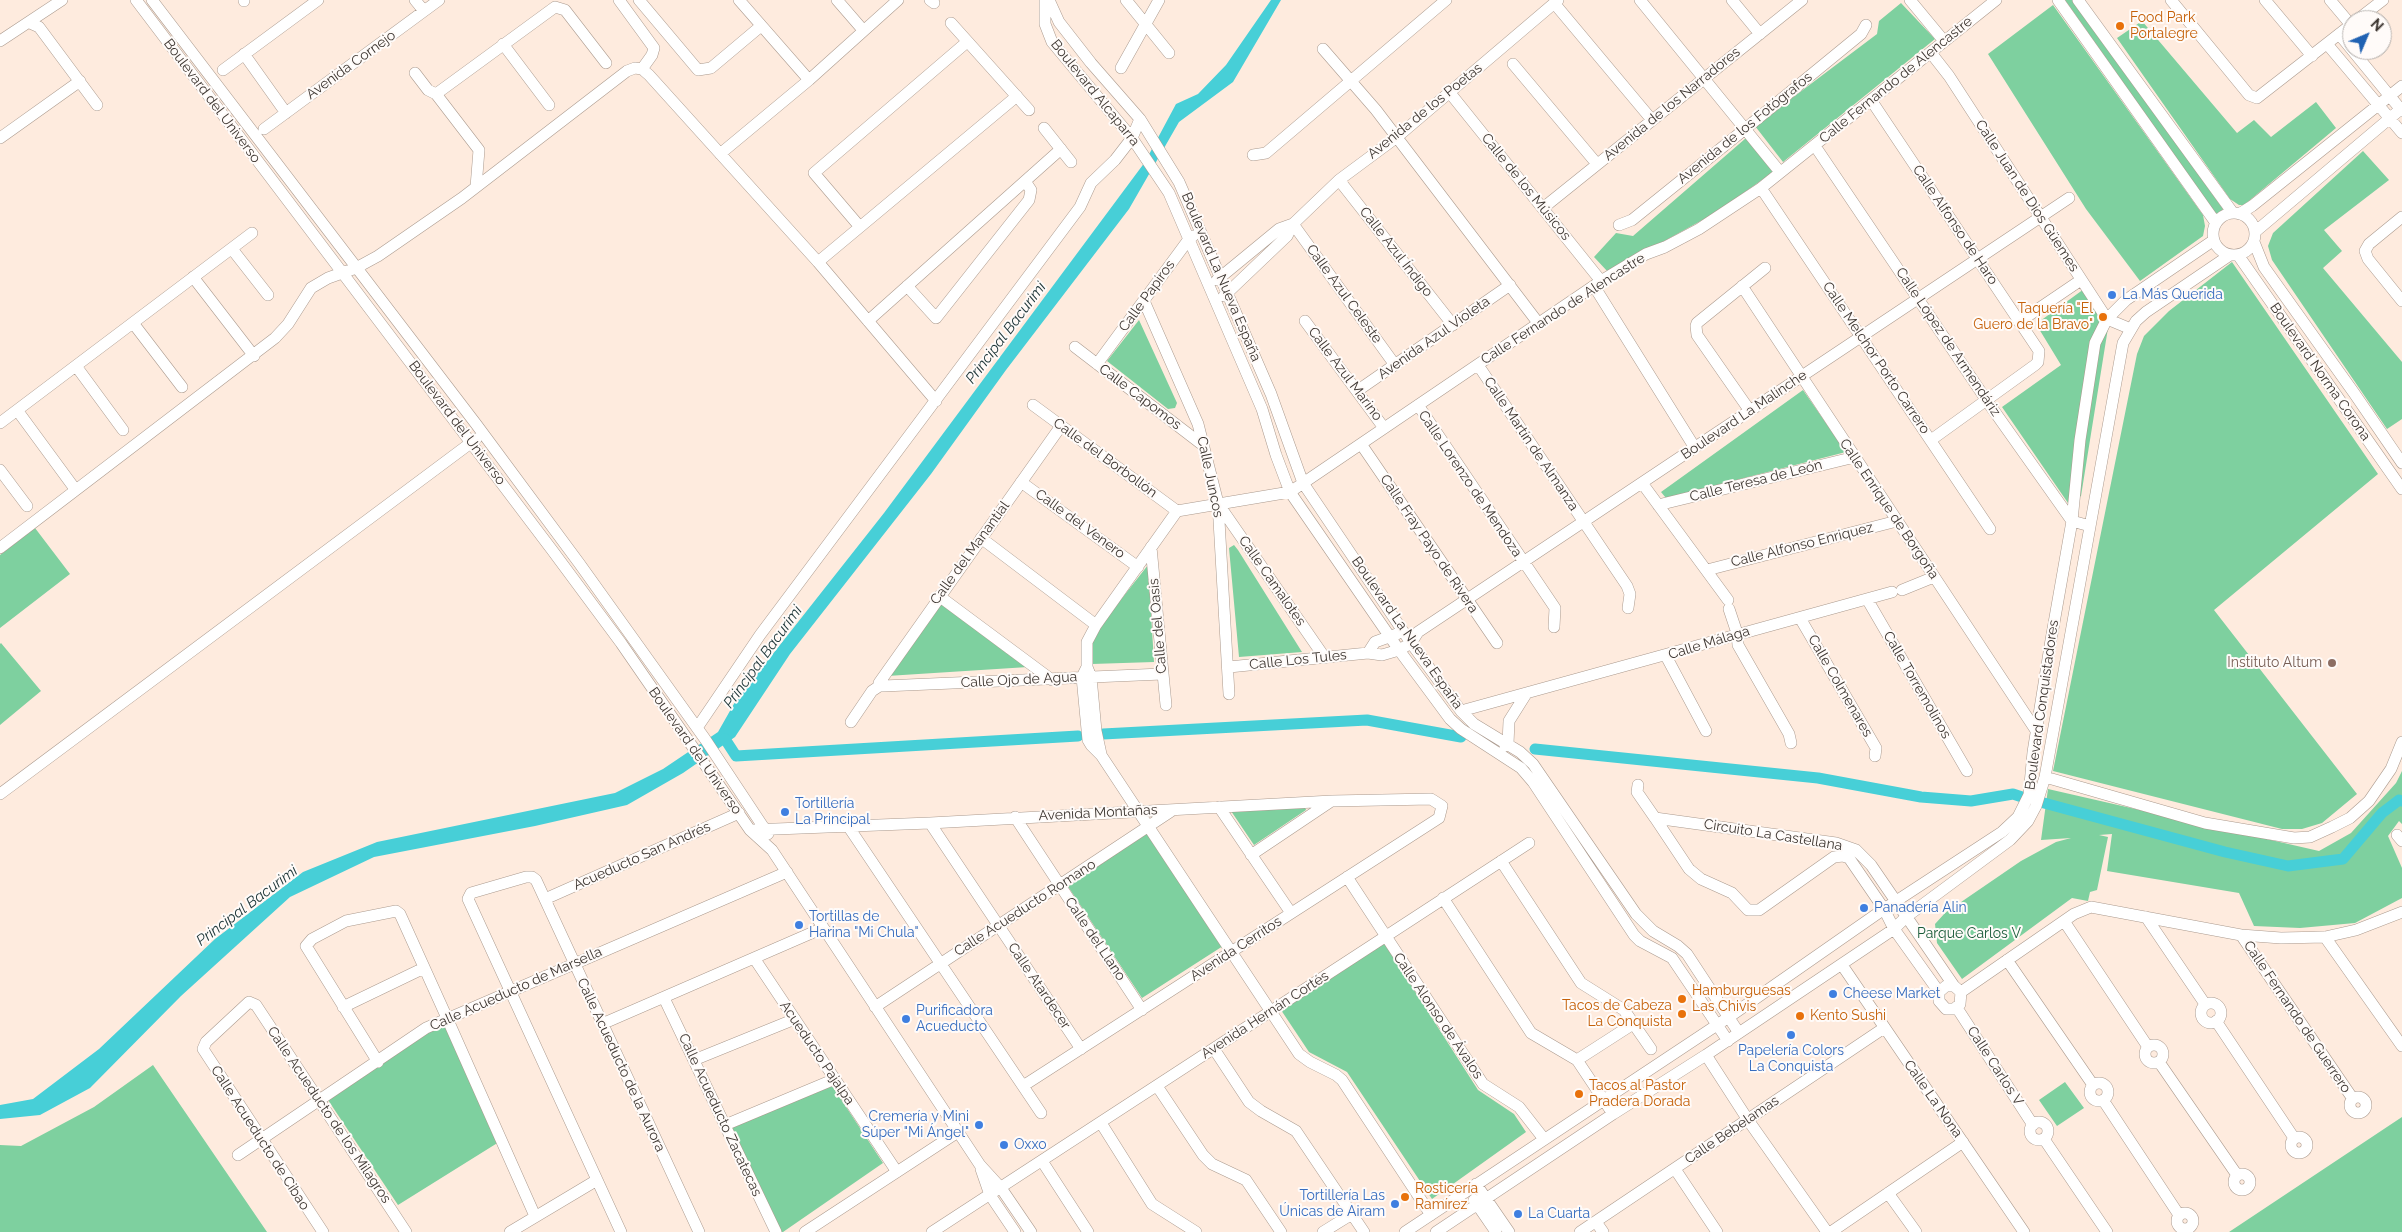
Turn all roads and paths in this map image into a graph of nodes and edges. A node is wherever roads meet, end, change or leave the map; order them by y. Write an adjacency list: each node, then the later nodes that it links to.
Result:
1 (62, 0): 32 (street)
2 (136, 0): 116 (street, Boulevard del Universo)
3 (152, 0): 114 (street, Boulevard del Universo)
4 (318, 0): 49 (street)
5 (415, 0): 30 (street)
6 (439, 0): 30 (street, Avenida Cornejo)
7 (619, 0): 55 (street)
8 (640, 0): 35 (street)
9 (739, 0): 35 (street)
10 (837, 0): 37 (street)
11 (898, 0): 37 (street)
12 (1045, 0): 82 (street, Boulevard Alcaparra)
13 (1049, 0): 75 (street, Boulevard Alcaparra)
14 (1126, 0): 36 (street)
15 (1159, 0): 36 (street)
16 (1446, 0): 60 (street)
17 (1640, 0): 57 (street)
18 (1732, 0): 39 (street)
19 (1802, 0): 39 (street, Avenida de los Narradores)
20 (1910, 0): 42 (street)
21 (1996, 0): 42 (street, Calle Fernando de Alencastre)
22 (2058, 0): 101 (street)
23 (2078, 0): 98 (street)
24 (2171, 0): 50 (street)
25 (2265, 0): 50 (street)
26 (2330, 0): 31 (street)
27 (2383, 0): 29 (street)
28 (1556, 2): 62 (street, Avenida de los Poetas); 74 (street)
29 (2370, 10)
30 (424, 11): 72 (street, Avenida Cornejo)
31 (2342, 12)
32 (30, 23): 41 (street); 59 (street)
33 (951, 23): 43 (street)
34 (1866, 25): 78 (street, Avenida de los Fotógrafos)
35 (761, 26): 58 (street)
36 (1146, 26): 47 (street); 53 (street)
37 (864, 30): 58 (street)
38 (2342, 32): 40 (street)
39 (1760, 34): 57 (street, Avenida de los Narradores)
40 (2339, 34): 45 (street); 65 (street)
41 (0, 41)
42 (1944, 41): 48 (street, Calle Fernando de Alencastre)
43 (967, 42): 64 (street); 104 (street)
44 (502, 44): 51 (street); 63 (street); 68 (street)
45 (2327, 44): 50 (street); 69 (street)
46 (1323, 49): 60 (street)
47 (1169, 53)
48 (1931, 53): 66 (street, Calle Fernando de Alencastre); 99 (street, Calle Juan de Dios Güemes)
49 (244, 54): 54 (street); 72 (street)
50 (2312, 56)
51 (606, 63)
52 (1513, 64): 88 (street)
53 (1121, 68)
54 (223, 70)
55 (642, 70): 85 (street); 94 (street)
56 (415, 74): 63 (street)
57 (1704, 78): 74 (street, Avenida de los Narradores); 78 (street)
58 (809, 80): 85 (street)
59 (80, 81): 67 (street); 81 (street)
60 (1352, 81): 80 (street); 86 (street)
61 (2402, 86): 65 (street)
62 (1450, 93): 80 (street, Avenida de los Poetas); 97 (street, Calle de los Músicos)
63 (436, 94): 94 (street)
64 (1017, 96): 71 (street); 104 (street)
65 (2390, 96): 69 (street); 70 (street)
66 (1871, 100): 83 (street, Calle Fernando de Alencastre); 112 (street, Calle Alfonso de Haro)
67 (97, 105)
68 (549, 105)
69 (2379, 105): 73 (street); 98 (street)
70 (2402, 109): 73 (street)
71 (1029, 110)
72 (286, 113): 77 (street, Avenida Cornejo)
73 (2390, 118): 79 (street); 107 (street)
74 (1652, 120): 88 (street, Avenida de los Narradores)
75 (1143, 123): 82 (street); 89 (street, Boulevard Alcaparra)
76 (1044, 128): 84 (street)
77 (264, 129)
78 (1746, 129): 90 (street); 103 (street, Avenida de los Fotógrafos)
79 (2402, 133)
80 (1397, 137): 92 (street, Avenida de los Poetas); 123 (street)
81 (0, 138)
82 (1134, 141): 91 (street, Boulevard Alcaparra); 149 (street)
83 (1815, 146): 90 (street, Calle Fernando de Alencastre); 127 (street, Calle López de Armendáriz)
84 (1061, 150): 87 (street); 93 (street)
85 (720, 154): 113 (street)
86 (1253, 155)
87 (1071, 162)
88 (1597, 164): 97 (street, Avenida de los Narradores)
89 (1169, 166): 105 (street, Boulevard La Nueva España)
90 (1780, 172): 95 (street, Calle Fernando de Alencastre)
91 (1162, 180): 108 (street, Boulevard La Nueva España)
92 (1339, 180): 102 (street, Avenida de los Poetas); 137 (street, Calle Azul Índigo)
93 (1025, 181): 121 (street); 121 (street)
94 (476, 186): 114 (street)
95 (1761, 188): 120 (street, Calle Fernando de Alencastre); 139 (street, Calle Melchor Porto Carrero)
96 (2069, 198): 99 (street, Boulevard La Malinche)
97 (1543, 208): 120 (street, Calle de los Músicos)
98 (2236, 214): 101 (street); 107 (street)
99 (2040, 216): 112 (street, Boulevard La Malinche); 119 (street, Calle Juan de Dios Güemes)
100 (2402, 217): 129 (street)
101 (2216, 223): 109 (street)
102 (1293, 224): 117 (street, Avenida de los Poetas); 125 (street, Avenida de los Poetas); 143 (street, Calle Azul Celeste)
103 (1619, 225)
104 (860, 227): 113 (street)
105 (1201, 232): 108 (street, Calle Papiros); 117 (street, Boulevard La Nueva España)
106 (252, 233): 110 (street)
107 (2254, 237): 111 (street); 166 (street, Boulevard Norma Corona)
108 (1189, 239): 122 (street, Boulevard La Nueva España); 128 (street, Calle Papiros)
109 (2214, 240): 111 (street); 131 (street, Boulevard Conquistadores)
110 (232, 249): 118 (street); 126 (street)
111 (2234, 255): 138 (street, Boulevard Conquistadores); 168 (street, Boulevard Norma Corona)
112 (1977, 259): 127 (street, Boulevard La Malinche); 134 (street, Calle Alfonso de Haro)
113 (818, 262): 132 (street)
114 (356, 268): 116 (street); 159 (street, Boulevard del Universo)
115 (1765, 268): 124 (street)
116 (342, 273): 141 (street); 161 (street, Boulevard del Universo)
117 (1221, 276): 122 (street, Avenida de los Poetas); 125 (street, Boulevard La Nueva España)
118 (193, 277): 135 (street); 141 (street)
119 (2081, 280): 131 (street, Calle Juan de Dios Güemes); 134 (street)
120 (1598, 284): 136 (street, Calle Fernando de Alencastre); 164 (street, Calle de los Músicos)
121 (907, 286): 132 (street)
122 (1210, 286): 130 (street, Boulevard La Nueva España)
123 (1510, 286): 136 (street); 137 (street, Avenida Azul Violeta)
124 (1742, 286): 146 (street, Calle Enrique de Borgoña); 154 (street)
125 (1228, 292): 130 (street, Avenida de los Poetas); 170 (street, Boulevard La Nueva España)
126 (268, 295)
127 (1918, 298): 139 (street, Boulevard La Malinche); 150 (street, Calle López de Armendáriz)
128 (1144, 301): 142 (street, Calle Papiros); 163 (street, Calle Juncos)
129 (2402, 301)
130 (1217, 302): 173 (street, Boulevard La Nueva España)
131 (2107, 319): 138 (street); 178 (street, Boulevard Conquistadores)
132 (868, 321): 149 (street)
133 (1305, 321): 148 (street, Calle Azul Marino)
134 (2019, 322): 150 (street, Calle Alfonso de Haro)
135 (133, 323): 145 (street); 147 (street)
136 (1540, 324): 144 (street, Calle Fernando de Alencastre)
137 (1452, 325): 143 (street, Avenida Azul Violeta)
138 (2131, 329): 181 (street, Boulevard Conquistadores)
139 (1862, 336): 146 (street, Boulevard La Malinche); 160 (street, Calle Melchor Porto Carrero)
140 (1075, 347): 142 (street, Calle Capomos)
141 (254, 356): 172 (street)
142 (1097, 364): 163 (street, Calle Capomos)
143 (1394, 365): 148 (street, Avenida Azul Violeta)
144 (1478, 365): 152 (street, Calle Fernando de Alencastre); 180 (street, Calle Martín de Almanza)
145 (76, 366): 153 (street); 158 (street)
146 (1802, 376): 154 (street, Boulevard La Malinche); 165 (street, Calle Enrique de Borgoña)
147 (182, 387)
148 (1357, 390): 157 (street, Calle Azul Marino)
149 (936, 401): 217 (street)
150 (1987, 401): 160 (street); 178 (street, Calle López de Armendáriz)
151 (1033, 405): 156 (street, Calle del Borbollón)
152 (1418, 405): 157 (street, Calle Fernando de Alencastre); 186 (street, Calle Lorenzo de Mendoza)
153 (17, 410): 155 (street); 172 (street)
154 (1750, 411): 164 (street, Boulevard La Malinche)
155 (0, 423)
156 (1061, 426): 169 (street, Calle del Manantial); 177 (street, Calle del Borbollón)
157 (1384, 428): 162 (street, Calle Fernando de Alencastre)
158 (123, 430)
159 (483, 433): 161 (street); 217 (street, Boulevard del Universo)
160 (1931, 440): 182 (street, Calle Melchor Porto Carrero)
161 (471, 442): 228 (street, Boulevard del Universo); 230 (street)
162 (1361, 444): 170 (street, Calle Fernando de Alencastre); 192 (street, Calle Fray Payo de Rivera)
163 (1204, 446): 174 (street, Calle Juncos)
164 (1695, 448): 171 (street, Boulevard La Malinche)
165 (1855, 457): 175 (street, Calle Teresa de León); 179 (street, Calle Enrique de Borgoña)
166 (2402, 463)
167 (0, 470): 176 (street)
168 (2400, 481)
169 (1021, 482): 183 (street, Calle del Manantial); 187 (street, Calle del Venero)
170 (1303, 483): 173 (street, Calle Fernando de Alencastre); 198 (street, Boulevard La Nueva España)
171 (1642, 483): 175 (street); 180 (street, Boulevard La Malinche)
172 (75, 489): 185 (street)
173 (1290, 492): 174 (street, Calle Fernando de Alencastre); 200 (street, Boulevard La Nueva España)
174 (1218, 504): 177 (street, Calle Fernando de Alencastre); 206 (street, Calle Camalotes); 207 (street, Calle Juncos)
175 (1658, 505): 188 (street)
176 (27, 506)
177 (1177, 511): 184 (street)
178 (2072, 520): 181 (street); 219 (street, Boulevard Conquistadores)
179 (1897, 521): 188 (street, Calle Alfonso Enriquez); 189 (street, Calle Enrique de Borgoña)
180 (1584, 522): 186 (street, Boulevard La Malinche); 193 (street, Calle Martín de Almanza)
181 (2090, 526): 227 (street, Boulevard Conquistadores)
182 (1990, 529)
183 (981, 538): 190 (street, Calle del Manantial); 195 (street)
184 (1151, 547): 187 (street); 209 (street, Calle del Oasis)
185 (0, 548)
186 (1523, 563): 192 (street, Boulevard La Malinche); 196 (street, Calle Lorenzo de Mendoza)
187 (1138, 567): 195 (street)
188 (1707, 570): 199 (street)
189 (1934, 577): 191 (street, Calle Málaga); 219 (street, Calle Enrique de Borgoña)
190 (940, 596): 210 (street); 211 (street, Calle del Manantial)
191 (1867, 599): 194 (street, Calle Málaga); 225 (street, Calle Torremolinos)
192 (1468, 600): 197 (street, Boulevard La Malinche); 202 (street, Calle Fray Payo de Rivera)
193 (1628, 608)
194 (1800, 618): 199 (street, Calle Málaga); 224 (street, Calle Colmenares)
195 (1096, 625): 208 (street)
196 (1554, 627)
197 (1418, 632): 198 (street, Boulevard La Malinche); 201 (street, Boulevard La Malinche)
198 (1404, 633): 200 (street); 201 (street, Boulevard La Nueva España)
199 (1737, 634): 205 (street, Calle Málaga); 221 (street)
200 (1390, 636): 203 (street, Boulevard La Nueva España); 204 (street)
201 (1411, 643): 203 (street, Calle Los Tules); 215 (street, Boulevard La Nueva España)
202 (1497, 643)
203 (1399, 650): 204 (street, Calle Los Tules); 223 (street, Boulevard La Nueva España)
204 (1368, 653): 206 (street, Calle Los Tules)
205 (1666, 656): 213 (street, Calle Málaga); 218 (street)
206 (1325, 658): 207 (street, Calle Los Tules)
207 (1229, 667): 212 (street, Calle Juncos)
208 (1087, 674): 209 (street, Calle Ojo de Agua); 210 (street, Calle Ojo de Agua); 235 (street)
209 (1162, 674): 214 (street, Calle del Oasis)
210 (1052, 680): 211 (street, Calle Ojo de Agua)
211 (880, 683): 216 (street, Calle del Manantial)
212 (1229, 694)
213 (1526, 694): 215 (street, Calle Málaga); 222 (street)
214 (1166, 705)
215 (1461, 711): 222 (street, Boulevard La Nueva España)
216 (851, 722)
217 (697, 728): 226 (street, Boulevard del Universo)
218 (1706, 730)
219 (2037, 732): 254 (street, Boulevard Conquistadores)
220 (2402, 742): 227 (street)
221 (1791, 743)
222 (1508, 744): 223 (street); 283 (street, Boulevard La Nueva España)
223 (1498, 752): 288 (street, Boulevard La Nueva España)
224 (1875, 756)
225 (1967, 771)
226 (731, 776): 228 (street); 243 (street, Boulevard del Universo)
227 (2045, 777): 258 (street, Boulevard Conquistadores)
228 (715, 779): 236 (street, Boulevard del Universo)
229 (1638, 785): 238 (street, Circuito La Castellana)
230 (0, 794)
231 (1332, 801): 232 (street, Avenida Montañas); 233 (street, Avenida Montañas); 247 (street)
232 (1442, 806): 250 (street, Avenida Cerritos)
233 (1219, 807): 234 (street, Avenida Montañas); 247 (street)
234 (1174, 809): 235 (street, Avenida Montañas); 241 (street, Calle Acueducto Romano)
235 (1138, 811): 237 (street, Avenida Montañas); 241 (street)
236 (739, 814): 242 (street, Boulevard del Universo); 253 (street, Acueducto San Andrés)
237 (1015, 817): 239 (street, Avenida Montañas); 251 (street, Calle del Llano)
238 (1655, 818): 246 (street, Circuito La Castellana); 246 (street, Circuito La Castellana)
239 (930, 823): 240 (street, Avenida Montañas); 261 (street, Calle Atardecer)
240 (848, 826): 243 (street, Avenida Montañas); 271 (street)
241 (1148, 826): 251 (street, Calle Acueducto Romano); 267 (street)
242 (750, 830): 243 (street, Avenida Montañas); 245 (street, Boulevard del Universo)
243 (766, 830): 245 (street, Boulevard del Universo)
244 (1529, 843): 248 (street, Avenida Hernán Cortés)
245 (772, 850): 249 (street, Boulevard del Universo)
246 (1844, 850): 254 (street, Circuito La Castellana); 255 (street, Circuito La Castellana)
247 (1251, 854): 257 (street)
248 (1501, 861): 252 (street, Avenida Hernán Cortés); 287 (street)
249 (787, 872): 262 (street, Boulevard del Universo); 270 (street, Calle Acueducto de Marsella)
250 (1347, 877): 257 (street, Avenida Cerritos); 265 (street, Calle Alonso de Ávalos)
251 (1060, 885): 261 (street, Calle Acueducto Romano); 281 (street, Calle del Llano)
252 (1444, 898): 265 (street, Avenida Hernán Cortés); 299 (street)
253 (545, 899): 270 (street, Calle Acueducto de la Aurora); 275 (street, Calle Acueducto de la Aurora)
254 (1896, 902): 255 (street, Boulevard Conquistadores); 258 (street, Circuito La Castellana)
255 (1884, 909): 263 (street, Circuito La Castellana); 283 (street, Boulevard Conquistadores)
256 (2402, 912): 266 (street)
257 (1291, 914): 267 (street, Avenida Cerritos)
258 (1906, 917): 263 (street, Boulevard Conquistadores); 274 (street)
259 (2146, 917): 260 (street); 264 (street); 313 (street)
260 (2064, 921): 269 (street); 322 (street)
261 (999, 926): 271 (street, Calle Acueducto Romano); 294 (street, Calle Atardecer)
262 (823, 928): 268 (street); 279 (street, Boulevard del Universo)
263 (1894, 929): 272 (street, Boulevard Conquistadores); 276 (street)
264 (2241, 935): 266 (street); 304 (street, Calle Fernando de Guerrero)
265 (1386, 937): 282 (street, Avenida Hernán Cortés); 314 (street, Calle Alonso de Ávalos)
266 (2325, 937): 293 (street)
267 (1232, 952): 281 (street, Avenida Cerritos); 282 (street)
268 (754, 958): 277 (street); 285 (street, Acueducto Pajalpa)
269 (2008, 960): 274 (street); 332 (street)
270 (574, 963): 275 (street, Calle Acueducto de Marsella); 286 (street, Calle Acueducto de la Aurora)
271 (941, 964): 279 (street, Calle Acueducto Romano); 302 (street)
272 (1842, 965): 289 (street, Calle La Nona); 290 (street, Boulevard Conquistadores)
273 (424, 968): 278 (street); 278 (street); 284 (street)
274 (1957, 989): 276 (street); 280 (street)
275 (510, 990): 284 (street, Calle Acueducto de Marsella); 323 (street)
276 (1939, 992): 280 (street)
277 (664, 998): 286 (street); 298 (street, Calle Acueducto Zacatecas)
278 (343, 1007): 300 (street)
279 (875, 1007): 312 (street, Boulevard del Universo)
280 (1957, 1008): 361 (street, Calle Carlos V)
281 (1142, 1010): 294 (street, Avenida Cerritos)
282 (1271, 1011): 295 (street, Avenida Hernán Cortés); 331 (street)
283 (1729, 1017): 288 (street, Boulevard Conquistadores); 290 (street, Boulevard La Nueva España)
284 (447, 1018): 300 (street, Calle Acueducto de Marsella); 333 (street)
285 (795, 1019): 298 (street); 301 (street, Acueducto Pajalpa)
286 (602, 1024): 340 (street, Calle Acueducto de la Aurora)
287 (1634, 1024): 296 (street); 299 (street)
288 (1717, 1025): 291 (street, Boulevard La Nueva España); 305 (street, Boulevard Conquistadores)
289 (1884, 1028): 309 (street, Calle Bebelamas); 316 (street, Calle La Nona)
290 (1739, 1033): 291 (street, Boulevard Conquistadores)
291 (1728, 1041): 297 (street, Boulevard Conquistadores)
292 (206, 1042): 306 (street, Calle Acueducto de los Milagros); 315 (street, Calle Acueducto de Cibao)
293 (2402, 1046)
294 (1081, 1049): 302 (street, Avenida Cerritos)
295 (1214, 1049): 303 (street, Avenida Hernán Cortés); 330 (street)
296 (1651, 1049)
297 (1706, 1055): 308 (street, Boulevard Conquistadores); 309 (street)
298 (694, 1060): 311 (street, Calle Acueducto Zacatecas)
299 (1577, 1060): 305 (street)
300 (378, 1062): 306 (street, Calle Acueducto de Marsella)
301 (835, 1079): 311 (street); 321 (street, Acueducto Pajalpa)
302 (1023, 1086): 307 (street)
303 (1157, 1086): 310 (street, Avenida Hernán Cortés); 348 (street)
304 (2353, 1099)
305 (1603, 1100): 308 (street); 314 (street, Boulevard Conquistadores)
306 (320, 1101): 315 (street, Calle Acueducto de Marsella); 336 (street, Calle Acueducto de los Milagros)
307 (1041, 1113)
308 (1613, 1114): 328 (street, Boulevard Conquistadores)
309 (1748, 1120): 320 (street, Calle Bebelamas); 358 (street)
310 (1101, 1123): 318 (street, Avenida Hernán Cortés); 347 (street)
311 (725, 1125): 341 (street, Calle Acueducto Zacatecas)
312 (958, 1132): 319 (street, Boulevard del Universo); 321 (street)
313 (2294, 1138)
314 (1544, 1139): 324 (street, Boulevard Conquistadores)
315 (261, 1140): 317 (street, Calle Acueducto de Marsella); 335 (street, Calle Acueducto de Cibao)
316 (1963, 1142): 326 (street); 360 (street, Calle La Nona)
317 (238, 1154)
318 (1042, 1161): 325 (street, Avenida Hernán Cortés); 346 (street)
319 (980, 1165): 325 (street, Boulevard del Universo); 327 (street, Boulevard del Universo)
320 (1675, 1169): 334 (street, Calle Bebelamas); 357 (street)
321 (898, 1172): 342 (street)
322 (2237, 1175)
323 (597, 1180): 329 (street); 333 (street)
324 (1472, 1187): 328 (street); 331 (street, Boulevard Conquistadores)
325 (1001, 1188): 327 (street, Avenida Hernán Cortés); 345 (street, Boulevard del Universo)
326 (1888, 1193): 358 (street); 359 (street)
327 (990, 1195): 343 (street, Avenida Hernán Cortés); 344 (street, Boulevard del Universo)
328 (1482, 1202): 352 (street, Boulevard Conquistadores); 353 (street); 354 (street)
329 (613, 1214): 338 (street); 339 (street)
330 (1352, 1214): 349 (street); 350 (street)
331 (1431, 1215): 351 (street, Boulevard Conquistadores)
332 (2180, 1215)
333 (535, 1216): 337 (street)
334 (1596, 1222): 355 (street, Calle Bebelamas); 356 (street)
335 (322, 1232)
336 (406, 1232)
337 (510, 1232)
338 (613, 1232)
339 (621, 1232)
340 (699, 1232)
341 (776, 1232)
342 (804, 1232)
343 (932, 1232)
344 (1015, 1232)
345 (1031, 1232)
346 (1088, 1232)
347 (1196, 1232)
348 (1281, 1232)
349 (1324, 1232)
350 (1364, 1232)
351 (1405, 1232)
352 (1436, 1232)
353 (1496, 1232)
354 (1509, 1232)
355 (1580, 1232)
356 (1603, 1232)
357 (1716, 1232)
358 (1829, 1232)
359 (1916, 1232)
360 (2024, 1232)
361 (2107, 1232)

